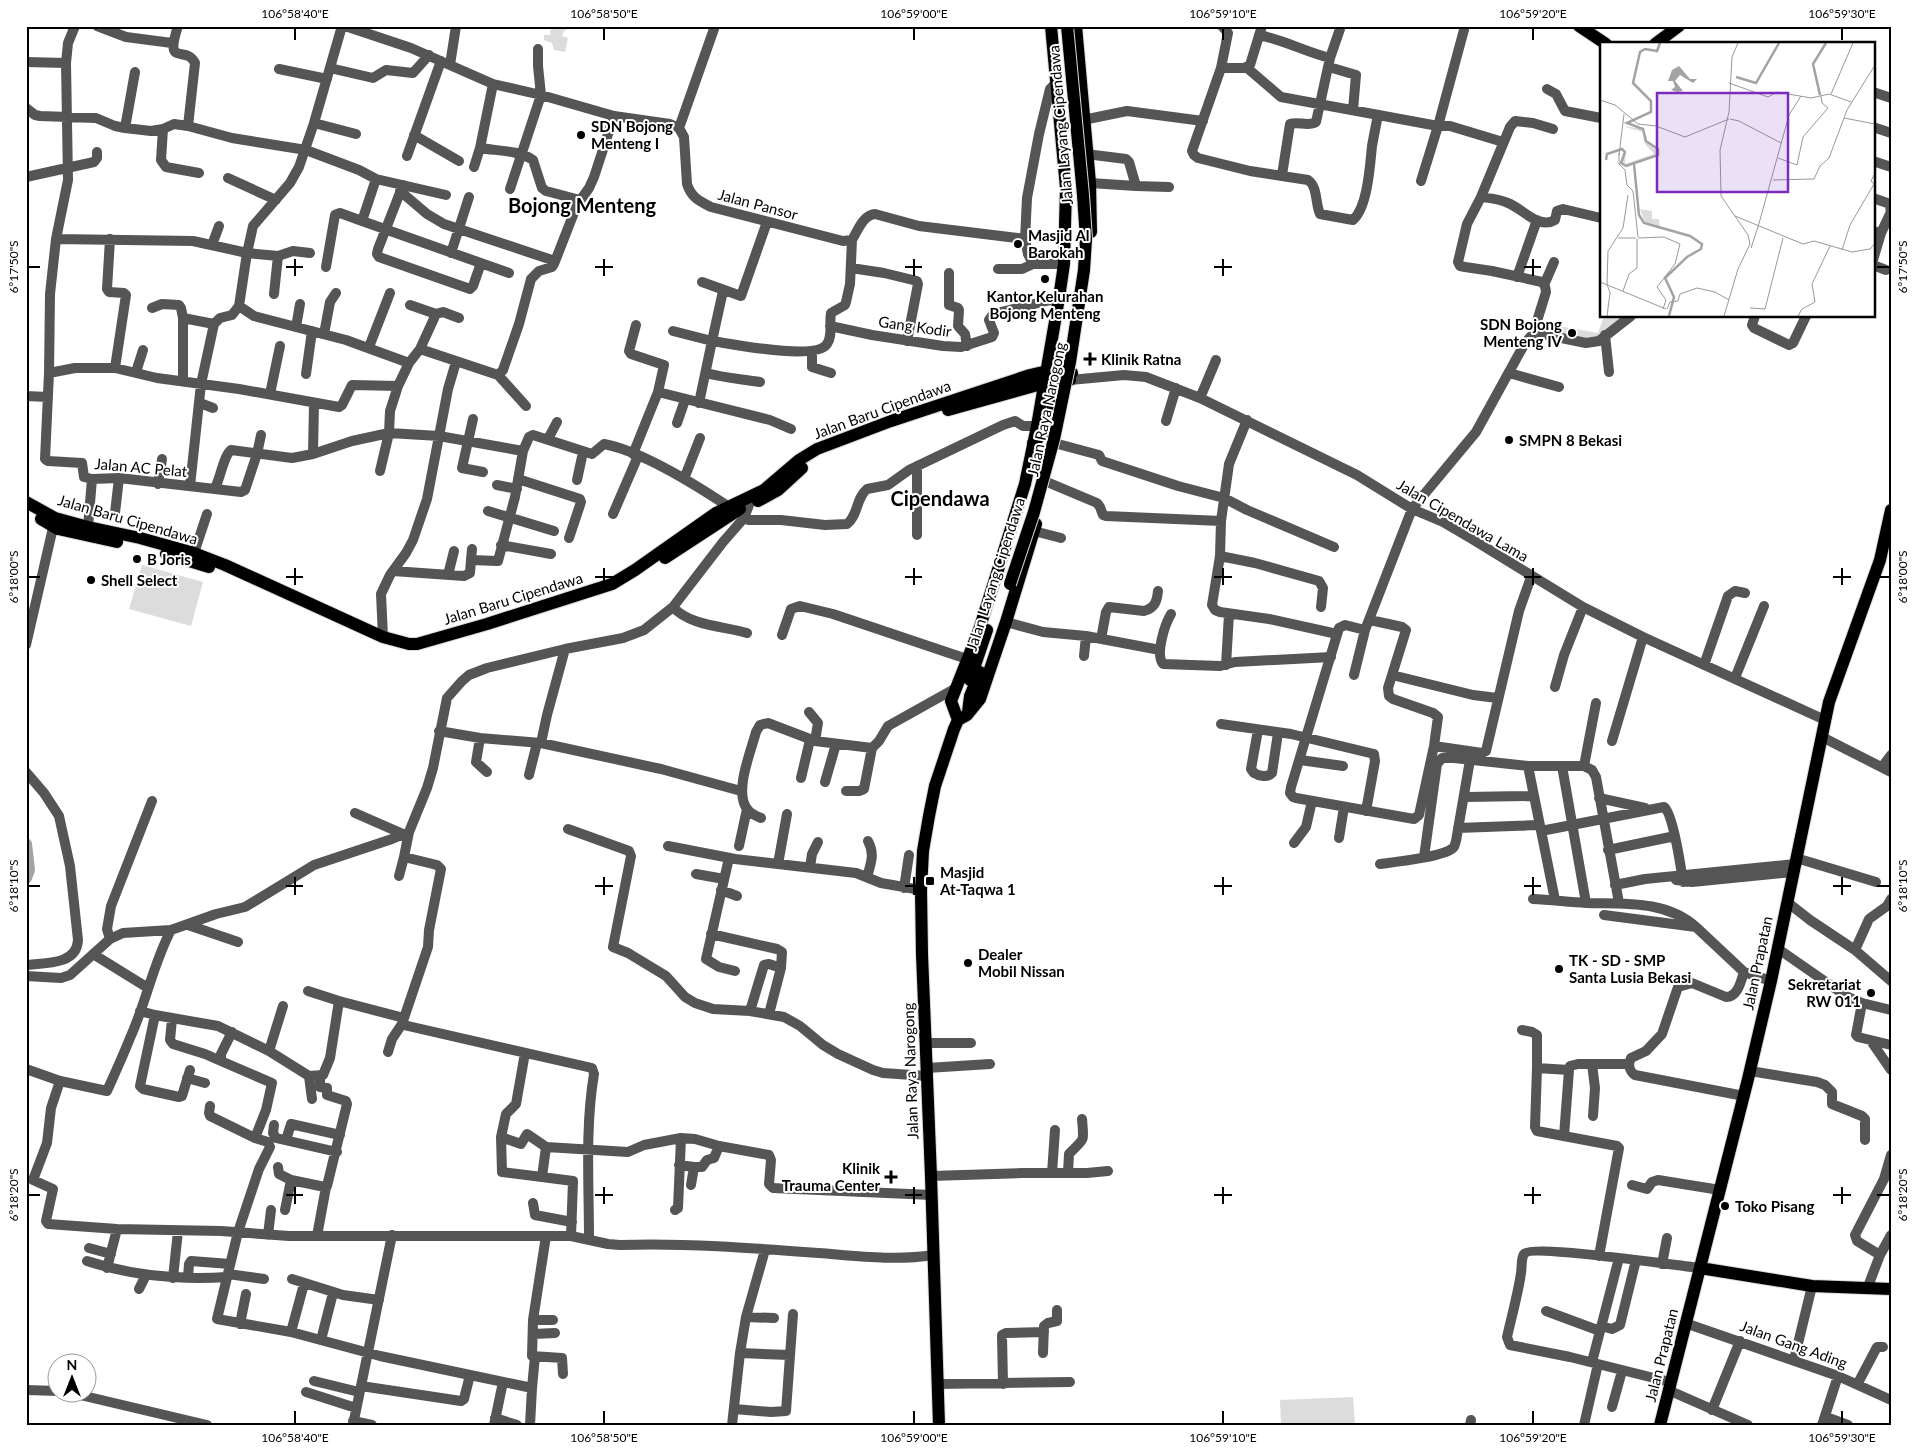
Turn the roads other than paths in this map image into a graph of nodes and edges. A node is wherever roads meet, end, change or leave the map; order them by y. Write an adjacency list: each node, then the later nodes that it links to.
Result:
1 (75, 26): 24 (street, Jalan AC Pelat)
2 (97, 26): 20 (street)
3 (178, 26): 20 (street)
4 (343, 26): 16 (street); 27 (street)
5 (456, 26): 25 (street)
6 (715, 26): 53 (street)
7 (1051, 26): 33 (main road, Jalan Raya Narogong)
8 (1059, 26): 251 (main road, Jalan Layang Cipendawa)
9 (1067, 26): 251 (main road, Jalan Layang Cipendawa, bridge)
10 (1076, 26): 46 (main road, Jalan Raya Narogong)
11 (1222, 26): 28 (street)
12 (1341, 26): 26 (street)
13 (1465, 26): 50 (street)
14 (1579, 26): 18 (main road)
15 (1679, 26): 19 (main road)
16 (364, 30): 22 (street)
17 (1261, 30): 26 (street); 29 (street)
18 (1603, 42)
19 (1660, 42)
20 (172, 43): 49 (street)
21 (538, 49): 37 (street)
22 (429, 55): 25 (street); 27 (street)
23 (26, 62): 24 (street)
24 (66, 63): 43 (street, Jalan AC Pelat)
25 (446, 63): 34 (street); 58 (street)
26 (1329, 63): 39 (street); 41 (street)
27 (330, 68): 32 (street)
28 (1221, 68): 29 (street); 47 (street)
29 (1246, 68): 39 (street)
30 (279, 70): 32 (street)
31 (135, 72): 52 (street)
32 (327, 79): 48 (street)
33 (1056, 83): 97 (street); 112 (main road, Jalan Raya Narogong)
34 (492, 84): 37 (street); 60 (street)
35 (1547, 89): 45 (street)
36 (1874, 92): 38 (street)
37 (542, 95): 44 (street); 63 (street)
38 (1891, 98)
39 (1319, 104): 41 (street); 72 (street)
40 (26, 108): 43 (street)
41 (1353, 110): 42 (street)
42 (1378, 115): 50 (street); 72 (street)
43 (66, 116): 52 (street); 68 (street, Jalan AC Pelat)
44 (614, 116): 53 (street); 87 (street)
45 (1600, 118)
46 (1083, 120): 47 (street); 64 (main road, Jalan Raya Narogong)
47 (1203, 121): 72 (street)
48 (314, 123): 57 (street); 61 (street)
49 (188, 126): 54 (street); 61 (street)
50 (1438, 126): 59 (street); 76 (street)
51 (1874, 127): 56 (street)
52 (125, 128): 54 (street)
53 (679, 128): 92 (street, Jalan Pansor)
54 (163, 129): 71 (street)
55 (1553, 129): 59 (street)
56 (1891, 133)
57 (356, 134)
58 (414, 135): 65 (street); 66 (street)
59 (1503, 142): 84 (street)
60 (480, 148): 63 (street); 69 (street)
61 (306, 150): 75 (street); 86 (street)
62 (96, 152): 68 (street)
63 (521, 154): 81 (street); 87 (street)
64 (1086, 154): 77 (main road, Jalan Raya Narogong); 78 (street)
65 (407, 156)
66 (459, 161)
67 (1874, 161): 70 (street)
68 (68, 167): 73 (street); 98 (street, Jalan AC Pelat)
69 (474, 167)
70 (1891, 167)
71 (199, 173)
72 (1282, 175)
73 (26, 177)
74 (228, 178): 86 (street)
75 (376, 179): 80 (street); 91 (street)
76 (1421, 181)
77 (1090, 183): 78 (street); 108 (main road, Jalan Raya Narogong)
78 (1136, 186): 79 (street)
79 (1170, 187)
80 (402, 188): 82 (street); 94 (street); 95 (street)
81 (510, 189)
82 (446, 195)
83 (469, 197): 94 (street)
84 (1481, 197): 90 (street); 120 (street)
85 (1874, 199): 88 (street)
86 (276, 200): 102 (street)
87 (580, 200): 107 (street)
88 (1890, 209): 96 (street)
89 (1600, 218): 90 (street)
90 (1537, 220): 120 (street)
91 (362, 221): 95 (street); 114 (street)
92 (767, 222): 100 (street, Jalan Pansor); 123 (street)
93 (219, 226): 101 (street)
94 (459, 228): 104 (street); 107 (street)
95 (386, 230): 104 (street); 110 (street)
96 (1877, 232): 105 (street)
97 (1025, 238): 100 (street); 111 (street)
98 (56, 239): 99 (street); 161 (street, Jalan AC Pelat)
99 (110, 239): 101 (street); 158 (street)
100 (852, 240): 115 (street)
101 (212, 245): 102 (street)
102 (247, 252): 106 (street); 130 (street)
103 (310, 253): 106 (street)
104 (451, 253): 110 (street)
105 (1874, 253)
106 (278, 256): 126 (street)
107 (555, 261): 166 (street)
108 (1091, 261): 112 (main road); 167 (main road, Jalan Raya Narogong)
109 (1554, 262): 122 (street)
110 (481, 264): 118 (street)
111 (1033, 264): 112 (street); 116 (street)
112 (1067, 264): 127 (main road, Jalan Raya Narogong); 167 (main road)
113 (1874, 265): 117 (street)
114 (326, 267)
115 (852, 268): 140 (street); 148 (street)
116 (998, 269)
117 (1886, 270)
118 (509, 273)
119 (949, 273): 150 (street)
120 (1517, 277): 122 (street)
121 (702, 282): 123 (street)
122 (1544, 285): 145 (street)
123 (723, 291): 147 (street)
124 (336, 293): 144 (street)
125 (390, 293): 151 (street)
126 (274, 294)
127 (1059, 298): 150 (street, Gang Kodir); 167 (main road, Jalan Raya Narogong)
128 (300, 304): 141 (street)
129 (410, 305): 132 (street)
130 (239, 306): 138 (street); 141 (street)
131 (152, 308): 133 (street)
132 (436, 314): 134 (street); 152 (street)
133 (183, 318): 138 (street); 168 (street)
134 (458, 318)
135 (1628, 318): 146 (street)
136 (1754, 318): 137 (street)
137 (1804, 318)
138 (214, 324): 170 (street)
139 (636, 325): 174 (street)
140 (830, 326): 148 (street, Gang Kodir); 154 (street)
141 (296, 327): 142 (street)
142 (312, 331): 144 (street); 165 (street)
143 (673, 331): 147 (street)
144 (324, 334): 151 (street)
145 (1533, 334): 146 (street); 164 (street)
146 (1605, 335): 160 (street)
147 (712, 341): 154 (street); 162 (street)
148 (907, 341): 150 (street, Gang Kodir)
149 (280, 346): 175 (street)
150 (966, 346)
151 (369, 347): 157 (street)
152 (420, 349): 156 (street); 157 (street)
153 (143, 350): 159 (street)
154 (812, 351): 163 (street)
155 (1216, 360): 178 (street)
156 (456, 362): 166 (street); 194 (street)
157 (409, 363): 171 (street)
158 (115, 368): 159 (street); 161 (street)
159 (136, 372): 168 (street)
160 (1609, 372)
161 (49, 373): 177 (street, Jalan AC Pelat)
162 (706, 373): 169 (street); 182 (street)
163 (831, 373)
164 (1509, 373): 172 (street); 223 (street)
165 (306, 374)
166 (498, 375): 183 (street)
167 (1061, 376): 173 (street, Jalan Cipendawa Lama); 190 (main road, Jalan Raya Narogong); 198 (main road); 199 (main road, Jalan Raya Narogong); 221 (main road, Jalan Baru Cipendawa)
168 (183, 381): 170 (street)
169 (760, 382)
170 (201, 384): 175 (street); 180 (street)
171 (398, 386): 181 (street); 192 (street)
172 (1559, 387)
173 (1176, 388): 178 (street, Jalan Cipendawa Lama); 187 (street)
174 (658, 392): 179 (street); 204 (street)
175 (270, 394): 181 (street)
176 (26, 396): 177 (street)
177 (48, 397): 210 (street, Jalan AC Pelat)
178 (1200, 398): 186 (street, Jalan Cipendawa Lama)
179 (685, 400): 182 (street); 189 (street)
180 (200, 403): 184 (street); 217 (street)
181 (314, 403): 203 (street)
182 (699, 403): 191 (street)
183 (526, 406)
184 (213, 408)
185 (473, 419): 197 (street)
186 (1247, 420): 219 (street); 223 (street, Jalan Cipendawa Lama)
187 (1166, 421)
188 (556, 422): 195 (street)
189 (677, 423)
190 (1037, 426): 198 (main road, Jalan Raya Narogong); 206 (street)
191 (791, 429)
192 (389, 432): 194 (street); 203 (street); 207 (street)
193 (261, 435): 202 (street)
194 (439, 436): 197 (street); 248 (street)
195 (548, 438): 200 (street); 201 (street)
196 (700, 438): 211 (street)
197 (467, 440): 200 (street); 208 (street)
198 (1033, 443): 277 (main road, Jalan Raya Narogong)
199 (1058, 444): 213 (main road, Jalan Raya Narogong); 219 (street)
200 (523, 451): 215 (street)
201 (583, 452): 204 (street); 212 (street)
202 (257, 454): 203 (street); 218 (street); 218 (street, Jalan AC Pelat)
203 (314, 454)
204 (635, 455): 211 (street); 228 (street)
205 (162, 459): 214 (street)
206 (917, 466): 230 (street); 237 (street)
207 (380, 471)
208 (483, 472)
209 (119, 478): 210 (street, Jalan AC Pelat); 214 (street, Jalan AC Pelat); 226 (street)
210 (92, 479): 234 (street)
211 (684, 479): 222 (street)
212 (577, 480)
213 (1047, 482): 232 (street); 236 (main road, Jalan Raya Narogong)
214 (158, 484): 217 (street, Jalan AC Pelat)
215 (517, 484): 216 (street); 229 (street); 238 (street)
216 (497, 485)
217 (190, 486): 218 (street, Jalan AC Pelat)
218 (215, 488)
219 (1224, 498): 232 (street); 241 (street)
220 (26, 502): 233 (main road, Jalan Baru Cipendawa)
221 (747, 503): 222 (main road, Jalan Baru Cipendawa); 230 (street); 254 (main road, Jalan Baru Cipendawa)
222 (729, 506): 254 (main road, Jalan Baru Cipendawa)
223 (1412, 509): 250 (street, Jalan Cipendawa Lama); 261 (street)
224 (26, 510): 233 (main road, Jalan Baru Cipendawa)
225 (488, 511): 229 (street)
226 (115, 513)
227 (207, 514): 244 (street)
228 (613, 514)
229 (508, 518): 235 (street); 240 (street)
230 (744, 518): 256 (street)
231 (1890, 518): 289 (main road, Jalan Prapatan)
232 (1221, 521): 246 (street)
233 (54, 522): 234 (main road, Jalan Baru Cipendawa); 244 (main road, Jalan Baru Cipendawa); 272 (street)
234 (88, 527): 244 (main road, Jalan Baru Cipendawa)
235 (554, 531)
236 (1034, 531): 239 (street); 262 (main road, Jalan Raya Narogong)
237 (916, 535)
238 (569, 538)
239 (1061, 538)
240 (501, 545): 245 (street); 247 (street)
241 (1334, 547)
242 (472, 549): 247 (street)
243 (454, 551): 249 (street)
244 (187, 554): 263 (main road, Jalan Baru Cipendawa); 269 (main road, Jalan Baru Cipendawa)
245 (551, 554)
246 (1220, 556): 257 (street); 260 (street)
247 (472, 560): 249 (street)
248 (393, 571): 249 (street); 269 (street)
249 (448, 575)
250 (1531, 577): 258 (street, Jalan Cipendawa Lama); 285 (street)
251 (1006, 583): 288 (main road, Jalan Layang Cipendawa)
252 (1158, 591): 271 (street)
253 (1745, 593): 279 (street)
254 (589, 595): 263 (main road, Jalan Baru Cipendawa)
255 (1764, 606): 282 (street)
256 (673, 607): 265 (street); 273 (street)
257 (1320, 607)
258 (1583, 607): 270 (street, Jalan Cipendawa Lama); 283 (street)
259 (1172, 614): 274 (street)
260 (1229, 614): 266 (street); 278 (street)
261 (1370, 620): 264 (street); 281 (street)
262 (1006, 622): 268 (street); 288 (main road, Jalan Raya Narogong)
263 (488, 627): 269 (main road, Jalan Baru Cipendawa)
264 (1365, 630): 266 (street); 280 (street)
265 (747, 632)
266 (1337, 634): 276 (street)
267 (782, 635): 277 (street)
268 (1086, 636): 271 (street); 275 (street)
269 (383, 637)
270 (1643, 637): 279 (street, Jalan Cipendawa Lama); 298 (street)
271 (1101, 639): 274 (street)
272 (26, 645)
273 (565, 649): 291 (street); 299 (street)
274 (1160, 650): 278 (street)
275 (1084, 656)
276 (1331, 657): 278 (street); 296 (street)
277 (966, 659): 284 (main road, Jalan Raya Narogong)
278 (1226, 665)
279 (1704, 665): 282 (street, Jalan Cipendawa Lama)
280 (1354, 675)
281 (1392, 675): 285 (street); 301 (street)
282 (1735, 678): 289 (street, Jalan Cipendawa Lama)
283 (1555, 687)
284 (956, 688): 288 (main road, Jalan Raya Narogong); 302 (street)
285 (1497, 698): 301 (street)
286 (1596, 703): 309 (street)
287 (809, 712): 297 (street)
288 (960, 715): 361 (main road, Jalan Raya Narogong)
289 (1824, 720): 294 (main road, Jalan Prapatan)
290 (1221, 724): 292 (street)
291 (439, 730): 295 (street); 335 (street)
292 (1258, 730): 293 (street); 293 (street)
293 (1278, 733): 296 (street)
294 (1822, 737): 310 (street); 350 (main road, Jalan Prapatan)
295 (480, 738): 299 (street); 312 (street)
296 (1306, 739): 304 (street); 326 (street)
297 (812, 740): 300 (street); 314 (street); 316 (street)
298 (1612, 741)
299 (539, 743): 313 (street); 316 (street)
300 (836, 744): 302 (street); 315 (street)
301 (1434, 746): 326 (street)
302 (872, 748): 317 (street)
303 (1891, 755): 310 (street)
304 (1300, 760): 306 (street); 322 (street)
305 (1470, 760): 307 (street); 319 (street); 346 (street)
306 (1343, 766)
307 (1528, 766): 308 (street); 318 (street)
308 (1562, 766): 309 (street); 331 (street)
309 (1584, 766): 320 (street)
310 (1886, 769)
311 (26, 772): 379 (street)
312 (487, 772)
313 (529, 775)
314 (801, 778)
315 (825, 782)
316 (741, 791): 324 (street)
317 (846, 791)
318 (1533, 796): 319 (street); 333 (street)
319 (1465, 797): 332 (street)
320 (1599, 798): 325 (street); 330 (street)
321 (152, 801): 374 (street)
322 (1312, 801): 323 (street); 340 (street)
323 (1344, 807): 326 (street); 337 (street)
324 (747, 809): 329 (street); 342 (street)
325 (1649, 809): 330 (street); 336 (street)
326 (1366, 811)
327 (355, 813): 335 (street)
328 (787, 814): 348 (street)
329 (761, 818)
330 (1602, 818): 331 (street); 343 (street)
331 (1572, 825): 333 (street); 366 (street)
332 (1458, 828): 333 (street); 346 (street)
333 (1540, 828): 365 (street)
334 (568, 829): 393 (street)
335 (406, 833): 345 (street); 370 (street)
336 (1675, 836): 343 (street); 356 (street)
337 (1339, 838)
338 (868, 841): 354 (street)
339 (818, 842): 351 (street)
340 (1294, 843)
341 (668, 846): 347 (street)
342 (739, 846)
343 (1608, 850): 358 (street)
344 (909, 855): 359 (street)
345 (404, 857): 353 (street); 397 (street)
346 (1424, 857): 349 (street)
347 (729, 858): 348 (street); 355 (street)
348 (778, 864): 351 (street)
349 (1380, 864)
350 (1795, 865): 356 (street); 357 (street); 367 (main road, Jalan Prapatan)
351 (810, 868): 354 (street)
352 (696, 874): 355 (street)
353 (399, 876)
354 (867, 877): 359 (street)
355 (724, 878): 360 (street)
356 (1682, 879): 358 (street)
357 (1876, 882)
358 (1615, 885): 368 (street)
359 (904, 888): 361 (street)
360 (721, 890): 362 (street); 373 (street)
361 (921, 890): 401 (main road, Jalan Raya Narogong)
362 (738, 896)
363 (1533, 899): 365 (street)
364 (1891, 899): 377 (street)
365 (1555, 900): 366 (street)
366 (1586, 902): 368 (street)
367 (1787, 902): 376 (main road, Jalan Prapatan); 377 (street)
368 (1619, 903): 371 (street)
369 (1604, 915): 371 (street)
370 (188, 925): 372 (street); 375 (street)
371 (1696, 927): 382 (street)
372 (171, 930): 374 (street); 386 (street)
373 (711, 934): 380 (street); 381 (street)
374 (110, 939): 378 (street)
375 (238, 942)
376 (1777, 948): 384 (main road, Jalan Prapatan); 389 (street)
377 (1855, 950): 385 (street)
378 (93, 954): 383 (street); 386 (street)
379 (26, 965)
380 (781, 968): 393 (street); 394 (street)
381 (735, 971)
382 (1744, 972): 384 (street); 410 (street)
383 (26, 976)
384 (1771, 981): 416 (main road, Jalan Prapatan)
385 (1891, 981)
386 (148, 988): 392 (street)
387 (308, 991): 388 (street)
388 (339, 1001): 397 (street); 417 (street)
389 (1862, 1003): 391 (street); 400 (street)
390 (283, 1006): 404 (street)
391 (1891, 1010)
392 (140, 1011): 395 (street); 418 (street)
393 (750, 1011): 394 (street)
394 (769, 1014): 415 (street)
395 (155, 1015): 396 (street); 419 (street)
396 (172, 1019): 399 (street); 407 (street)
397 (403, 1021): 405 (street); 406 (street)
398 (1522, 1030): 411 (street)
399 (232, 1032): 404 (street); 407 (street)
400 (1871, 1041): 403 (street); 414 (street)
401 (925, 1043): 402 (street); 415 (main road, Jalan Raya Narogong)
402 (972, 1043)
403 (1891, 1045)
404 (270, 1051): 417 (street)
405 (388, 1052)
406 (525, 1054): 429 (street); 436 (street)
407 (221, 1061): 430 (street)
408 (990, 1064): 415 (street)
409 (1592, 1064): 410 (street); 413 (street); 423 (street)
410 (1629, 1064): 420 (street)
411 (1538, 1068): 413 (street); 428 (street)
412 (26, 1069): 418 (street)
413 (1569, 1070): 428 (street)
414 (1891, 1070)
415 (927, 1072): 445 (main road, Jalan Raya Narogong)
416 (1750, 1072): 420 (main road, Jalan Prapatan); 433 (street)
417 (314, 1076): 421 (street); 427 (street)
418 (60, 1081): 458 (street)
419 (205, 1083)
420 (1744, 1096): 451 (main road, Jalan Prapatan)
421 (312, 1099)
422 (210, 1106): 430 (street)
423 (1593, 1116)
424 (1082, 1119): 444 (street)
425 (274, 1125): 432 (street)
426 (1055, 1130): 443 (street)
427 (340, 1135): 432 (street); 437 (street)
428 (1564, 1136): 474 (street)
429 (501, 1137): 435 (street); 446 (street)
430 (255, 1138): 460 (street)
431 (681, 1138): 434 (street); 436 (street); 439 (street)
432 (286, 1140): 437 (street)
433 (1865, 1140)
434 (719, 1146): 441 (street); 452 (street)
435 (546, 1147): 436 (street); 446 (street)
436 (590, 1148): 468 (street)
437 (336, 1152): 450 (street)
438 (1891, 1155): 472 (street)
439 (679, 1165): 441 (street); 456 (street)
440 (278, 1167): 447 (street)
441 (694, 1168): 448 (street)
442 (1108, 1171): 444 (street)
443 (1052, 1173): 444 (street); 445 (street)
444 (1068, 1173)
445 (931, 1176): 452 (main road, Jalan Raya Narogong)
446 (542, 1177): 457 (street)
447 (291, 1180): 450 (street); 455 (street)
448 (691, 1185)
449 (1632, 1185): 451 (street)
450 (326, 1187): 464 (street)
451 (1720, 1190): 480 (main road, Jalan Prapatan)
452 (932, 1195): 473 (main road, Jalan Raya Narogong)
453 (533, 1203): 457 (street)
454 (271, 1210): 461 (street)
455 (285, 1210)
456 (675, 1210)
457 (572, 1222): 466 (street)
458 (117, 1229): 459 (street); 471 (street)
459 (178, 1231): 460 (street); 483 (street)
460 (238, 1232): 461 (street); 481 (street)
461 (268, 1235): 464 (street)
462 (392, 1235): 464 (street); 465 (street); 494 (street)
463 (1891, 1235): 472 (street)
464 (317, 1236)
465 (546, 1236): 466 (street); 500 (street)
466 (571, 1236): 468 (street)
467 (1667, 1238): 478 (street)
468 (589, 1239): 470 (street)
469 (89, 1248): 471 (street)
470 (765, 1250): 473 (street); 498 (street)
471 (111, 1254): 479 (street)
472 (1880, 1254): 490 (street)
473 (933, 1255): 527 (main road, Jalan Raya Narogong)
474 (1599, 1256): 475 (street); 518 (street)
475 (1619, 1258): 476 (street); 504 (street)
476 (1636, 1260): 478 (street); 504 (street)
477 (87, 1261): 479 (street)
478 (1662, 1264): 480 (street)
479 (107, 1268): 482 (street)
480 (1700, 1268): 488 (main road); 502 (main road, Jalan Prapatan)
481 (228, 1271): 484 (street); 484 (street); 485 (street); 503 (street)
482 (146, 1275): 483 (street); 489 (street)
483 (173, 1278): 484 (street)
484 (188, 1278)
485 (264, 1279)
486 (292, 1279): 487 (street)
487 (304, 1284): 492 (street); 505 (street)
488 (1812, 1286): 490 (main road); 517 (street)
489 (140, 1289)
490 (1867, 1289): 491 (main road)
491 (1891, 1289)
492 (333, 1292): 494 (street); 509 (street)
493 (246, 1294): 503 (street)
494 (379, 1300): 512 (street)
495 (1057, 1310): 506 (street)
496 (1546, 1311): 504 (street)
497 (793, 1314): 515 (street)
498 (746, 1318): 499 (street); 513 (street)
499 (774, 1318)
500 (533, 1320): 501 (street); 508 (street)
501 (553, 1320)
502 (1685, 1323): 510 (street, Jalan Gang Ading); 529 (main road, Jalan Prapatan)
503 (240, 1324): 505 (street)
504 (1600, 1329): 518 (street)
505 (291, 1332): 509 (street)
506 (1044, 1332): 514 (street); 528 (street)
507 (555, 1333): 508 (street)
508 (532, 1334): 516 (street)
509 (321, 1340): 512 (street)
510 (1740, 1341): 517 (street, Jalan Gang Ading); 540 (street)
511 (1883, 1347): 526 (street)
512 (368, 1352): 521 (street); 531 (street)
513 (740, 1353): 515 (street); 539 (street)
514 (1043, 1353)
515 (790, 1355): 539 (street)
516 (535, 1356): 520 (street); 530 (street)
517 (1794, 1360): 522 (street, Jalan Gang Ading)
518 (1595, 1363): 519 (street); 550 (street)
519 (1622, 1371): 529 (street); 537 (street)
520 (563, 1374)
521 (470, 1375): 524 (street); 531 (street)
522 (1838, 1376): 526 (street, Jalan Gang Ading); 541 (street)
523 (314, 1381): 531 (street)
524 (503, 1382): 530 (street); 542 (street)
525 (1070, 1382): 528 (street)
526 (1858, 1383): 536 (street, Jalan Gang Ading)
527 (937, 1384): 528 (street); 549 (main road, Jalan Raya Narogong)
528 (1003, 1384)
529 (1669, 1386): 540 (street); 551 (main road, Jalan Prapatan)
530 (532, 1388): 547 (street)
531 (360, 1389): 538 (street)
532 (26, 1390): 533 (street)
533 (48, 1391)
534 (306, 1392): 538 (street)
535 (98, 1399): 544 (street)
536 (1891, 1400)
537 (1612, 1407)
538 (356, 1408): 543 (street)
539 (734, 1409): 548 (street)
540 (1712, 1410): 552 (street)
541 (1824, 1421): 553 (street)
542 (495, 1422): 546 (street)
543 (353, 1423): 545 (street)
544 (208, 1425)
545 (372, 1425)
546 (517, 1425)
547 (530, 1425)
548 (732, 1425)
549 (938, 1425)
550 (1584, 1425)
551 (1660, 1425)
552 (1748, 1425)
553 (1848, 1425)

